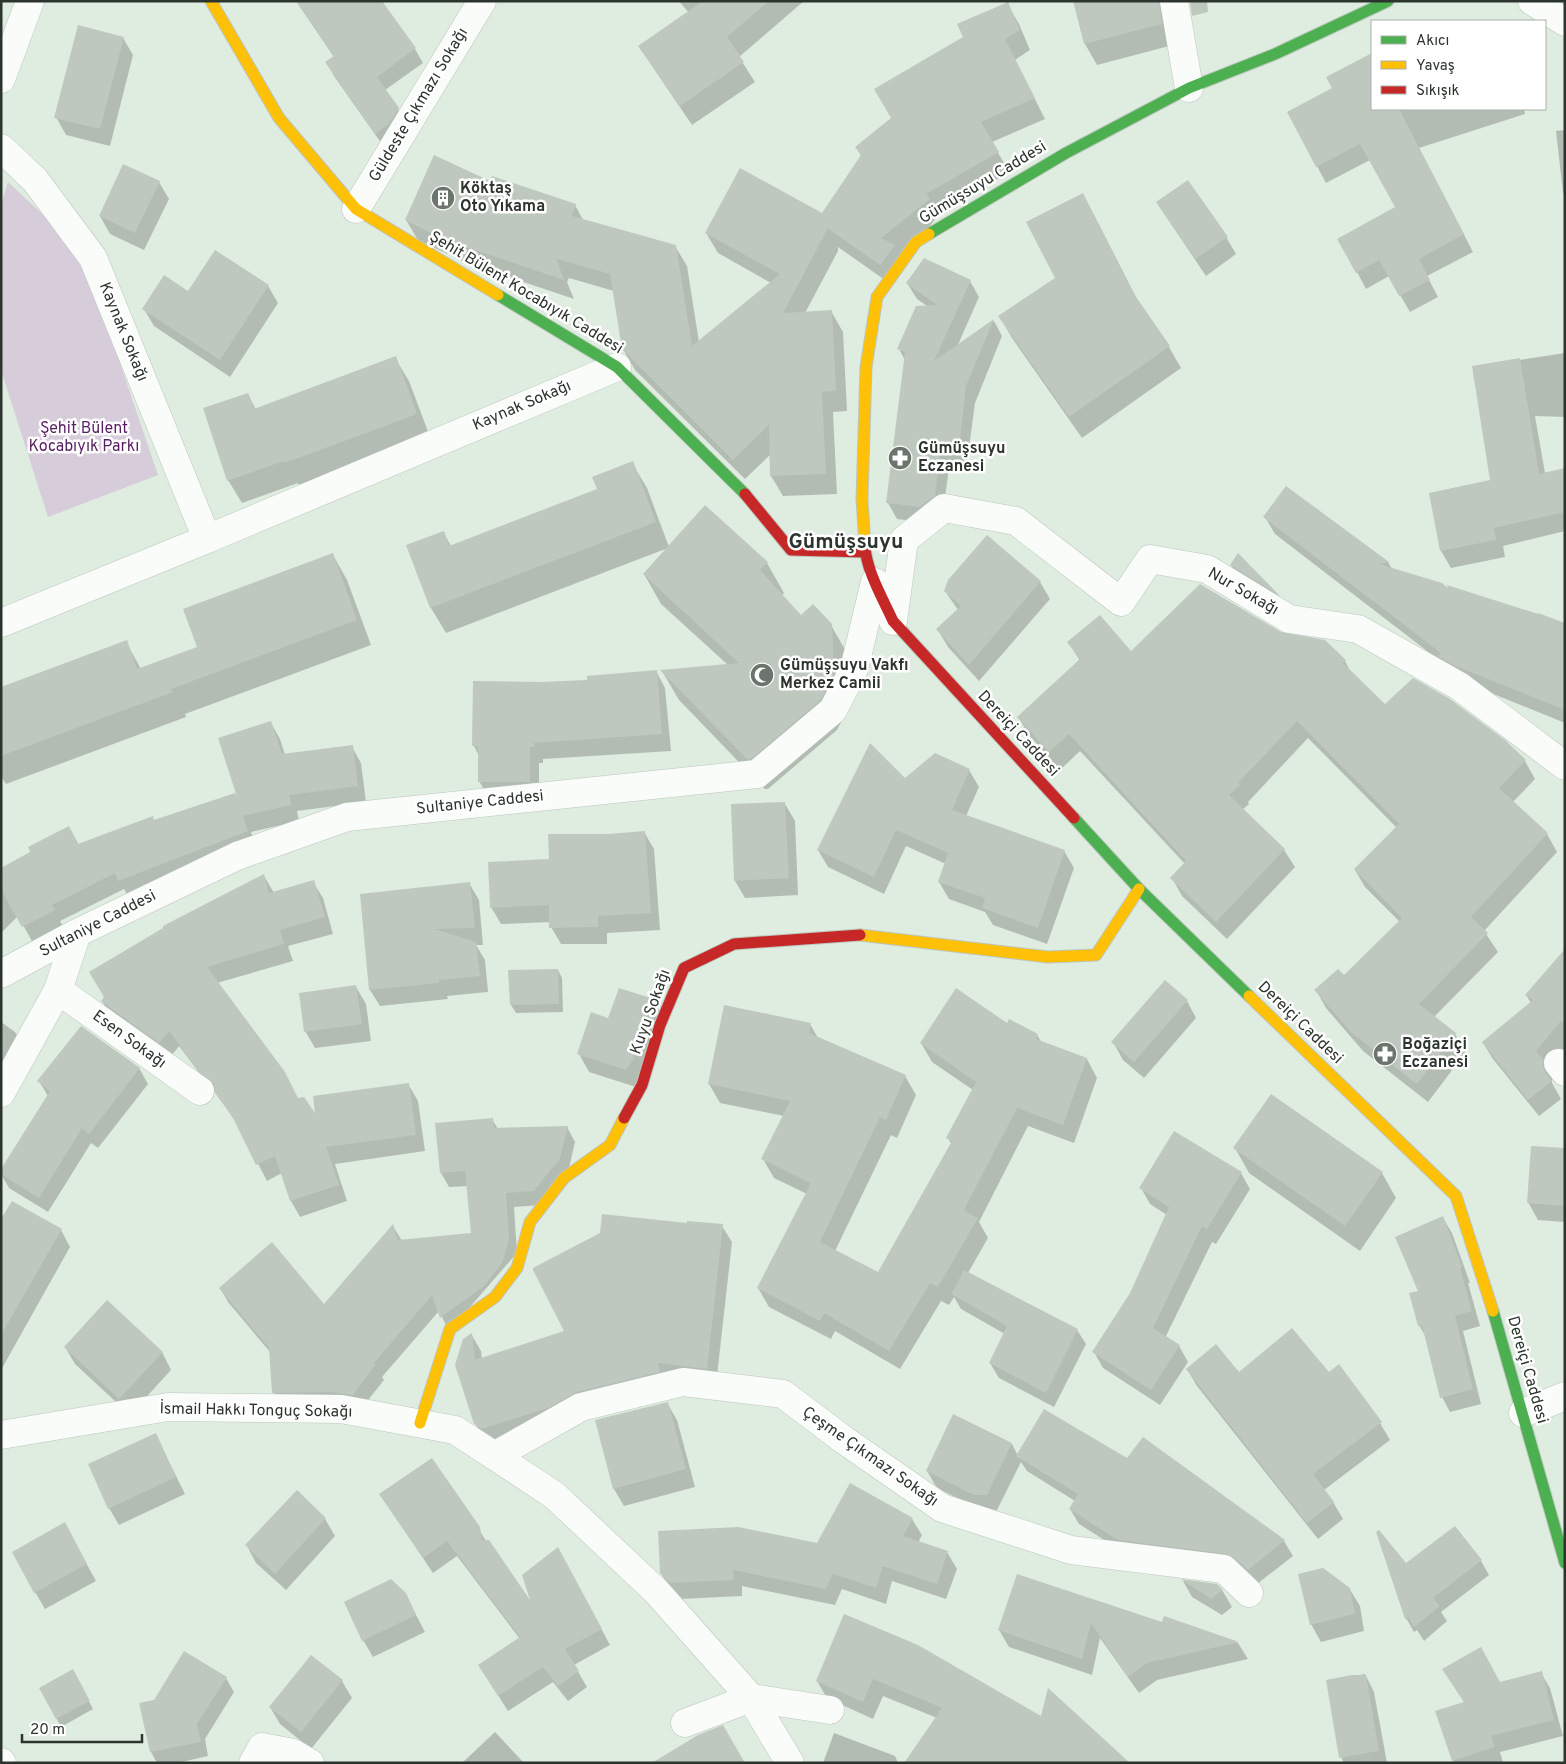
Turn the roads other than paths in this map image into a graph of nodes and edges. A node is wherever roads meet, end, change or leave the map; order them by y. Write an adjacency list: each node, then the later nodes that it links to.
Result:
1 (30, 1): 8 (street)
2 (211, 1): 11 (street, Şehit Bülent Kocabıyık Caddesi)
3 (482, 1): 11 (street, Güldeste Çıkmazı Sokağı)
4 (1174, 1): 9 (street)
5 (1388, 1): 9 (street, Gümüşsuyu Caddesi)
6 (1532, 1): 7 (street)
7 (1565, 22)
8 (1, 79)
9 (1189, 88): 14 (street, Gümüşsuyu Caddesi)
10 (1, 148): 13 (street, Kaynak Sokağı)
11 (356, 208): 12 (street, Şehit Bülent Kocabıyık Caddesi)
12 (617, 366): 13 (street, Kaynak Sokağı); 14 (street, Şehit Bülent Kocabıyık Caddesi)
13 (207, 539): 17 (street, Kaynak Sokağı)
14 (865, 552): 15 (street, Gümüşsuyu Caddesi)
15 (875, 582): 16 (street, Dereiçi Caddesi); 20 (street, Sultaniye Caddesi)
16 (893, 621): 18 (street, Nur Sokağı); 19 (street, Dereiçi Caddesi)
17 (1, 624)
18 (1565, 766)
19 (1138, 889): 26 (street, Dereiçi Caddesi); 27 (street, Kuyu Sokağı)
20 (77, 933): 21 (street, Sultaniye Caddesi); 22 (street)
21 (1, 974)
22 (58, 990): 23 (street, Esen Sokağı); 24 (street)
23 (200, 1091)
24 (1, 1094)
25 (1565, 1396): 26 (street)
26 (1523, 1413): 30 (street, Dereiçi Caddesi)
27 (420, 1423): 28 (street, İsmail Hakkı Tonguç Sokağı); 29 (street, İsmail Hakkı Tonguç Sokağı)
28 (1, 1435)
29 (494, 1456): 31 (street, Çeşme Çıkmazı Sokağı); 32 (street, İsmail Hakkı Tonguç Sokağı)
30 (1565, 1563)
31 (1249, 1593)
32 (751, 1698): 33 (street); 34 (street); 37 (street, İsmail Hakkı Tonguç Sokağı)
33 (830, 1710)
34 (685, 1723)
35 (253, 1763): 36 (street)
36 (310, 1763)
37 (790, 1763)

